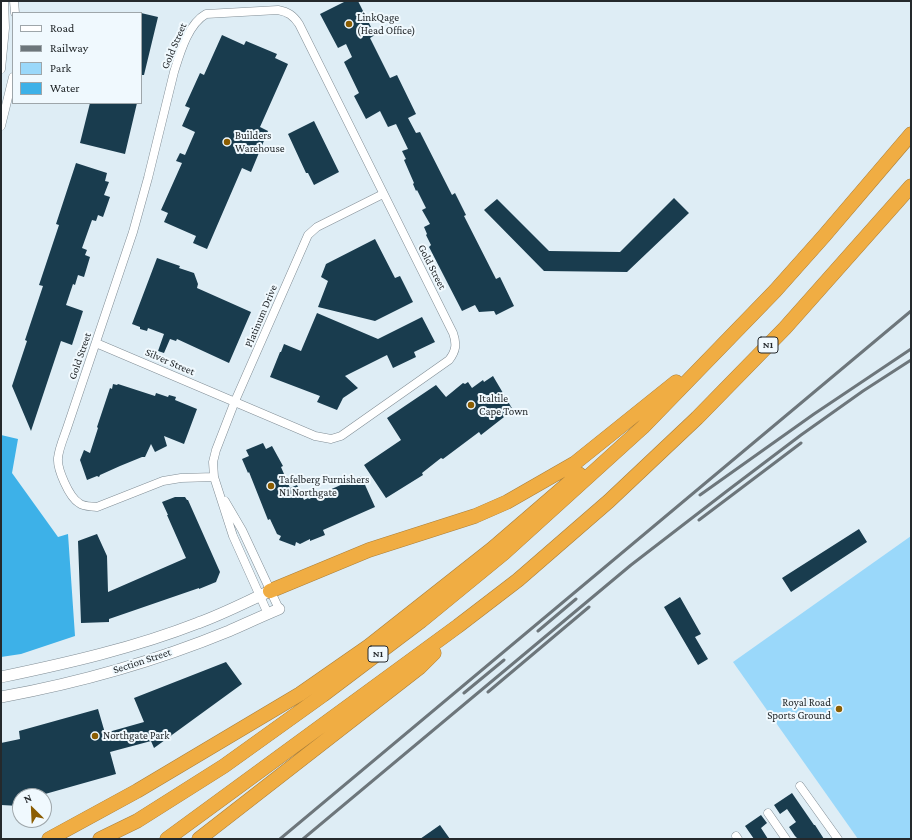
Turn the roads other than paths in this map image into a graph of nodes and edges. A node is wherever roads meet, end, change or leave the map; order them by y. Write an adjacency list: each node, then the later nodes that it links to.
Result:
1 (4, 1): 4 (street)
2 (14, 1): 3 (street)
3 (15, 12)
4 (1, 69)
5 (12, 81): 6 (street)
6 (1, 126)
7 (911, 134): 11 (highway, N1)
8 (911, 186): 19 (highway, N1)
9 (384, 194): 10 (street, Gold Street); 12 (street, Platinum Drive); 12 (street, Gold Street)
10 (96, 343): 12 (street, Silver Street); 14 (street, Gold Street)
11 (720, 347): 13 (highway, N1); 16 (highway)
12 (235, 401): 14 (street, Platinum Drive)
13 (633, 438): 24 (highway); 25 (highway, N1)
14 (214, 477): 15 (street, Platinum Drive)
15 (217, 487): 16 (street, Platinum Drive); 16 (street, Platinum Drive)
16 (265, 594): 17 (street, Platinum Drive); 18 (street, Platinum Drive); 20 (street, Section Street)
17 (278, 609): 18 (street, Section Street)
18 (268, 614): 21 (street, Section Street)
19 (458, 626): 26 (highway, N1); 27 (highway)
20 (1, 677)
21 (1, 697)
22 (800, 786): 29 (street)
23 (768, 813): 28 (street)
24 (49, 839)
25 (100, 839)
26 (167, 839)
27 (199, 839)
28 (786, 839)
29 (838, 839)

